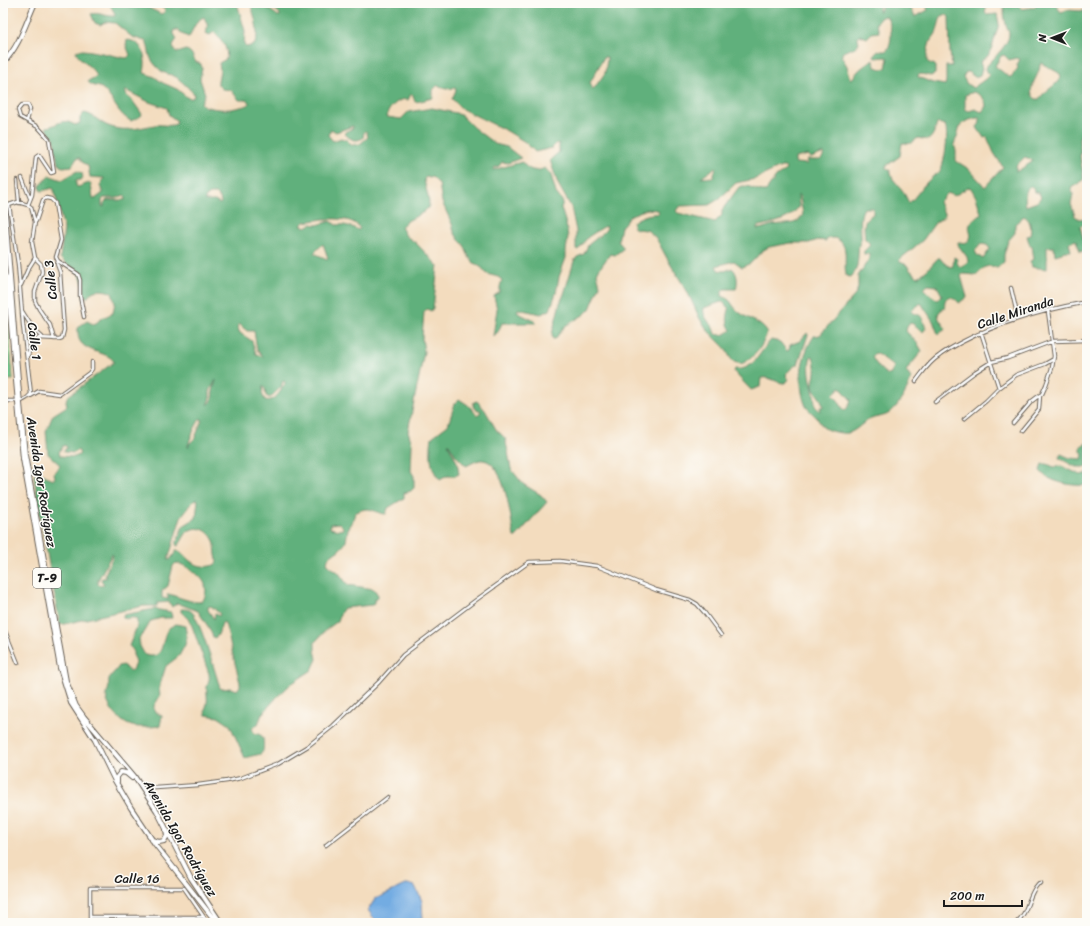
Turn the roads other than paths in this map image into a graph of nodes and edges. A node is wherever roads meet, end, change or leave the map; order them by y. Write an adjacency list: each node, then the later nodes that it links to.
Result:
1 (6, 3): 3 (street)
2 (35, 3): 4 (highway)
3 (3, 9)
4 (3, 63)
5 (27, 121): 5 (street); 9 (street)
6 (22, 178): 9 (street)
7 (17, 180): 10 (street)
8 (3, 187): 13 (highway, Avenida Igor Rodríguez / T-9)
9 (30, 198): 11 (street)
10 (19, 203): 11 (street); 19 (street, Calle 1)
11 (28, 204): 12 (street)
12 (35, 222): 15 (street); 16 (street, Calle 3)
13 (7, 236): 14 (highway); 36 (highway, Avenida Igor Rodríguez / T-9)
14 (3, 244)
15 (35, 258): 19 (street); 27 (street)
16 (58, 260): 23 (street); 27 (street, Calle 3)
17 (3, 269): 40 (highway, Avenida Igor Rodríguez / T-9)
18 (1011, 288): 24 (street)
19 (21, 292): 21 (street, Calle 1)
20 (1087, 302): 22 (street, Calle Miranda)
21 (21, 310): 26 (street); 30 (street, Calle 1)
22 (1048, 311): 24 (street, Calle Miranda); 29 (street)
23 (84, 317)
24 (1018, 318): 25 (street, Calle Miranda)
25 (981, 332): 33 (street); 34 (street, Calle Miranda)
26 (42, 338): 27 (street); 30 (street)
27 (54, 338)
28 (1087, 340): 29 (street)
29 (1051, 341): 31 (street); 33 (street)
30 (27, 357): 38 (street, Calle 1)
31 (1052, 360): 35 (street); 37 (street)
32 (92, 362): 38 (street)
33 (991, 362): 35 (street); 41 (street)
34 (916, 380)
35 (999, 388): 42 (street)
36 (19, 390): 38 (street); 40 (highway, Avenida Igor Rodríguez / T-9)
37 (1040, 395): 43 (street); 44 (street)
38 (26, 399): 40 (street)
39 (3, 401): 40 (street)
40 (18, 402): 48 (highway, Avenida Igor Rodríguez / T-9); 49 (highway, Avenida Igor Rodríguez / T-9)
41 (935, 402)
42 (964, 419)
43 (1013, 424)
44 (1021, 431)
45 (3, 626): 47 (street)
46 (721, 635): 49 (street)
47 (18, 663)
48 (117, 785): 50 (highway, T-9); 53 (highway, Avenida Igor Rodríguez / T-9)
49 (142, 789): 50 (highway, Avenida Igor Rodríguez / T-9)
50 (146, 794): 52 (highway, Avenida Igor Rodríguez / T-9)
51 (388, 797): 54 (street)
52 (165, 825): 53 (highway); 61 (highway, Avenida Igor Rodríguez / T-9)
53 (152, 839): 60 (highway, Avenida Igor Rodríguez / T-9)
54 (326, 845)
55 (1041, 883): 62 (street)
56 (91, 917): 57 (street); 57 (street, Calle 16); 58 (street)
57 (205, 917): 59 (street)
58 (90, 923)
59 (208, 923)
60 (216, 923)
61 (221, 923)
62 (1016, 923)

